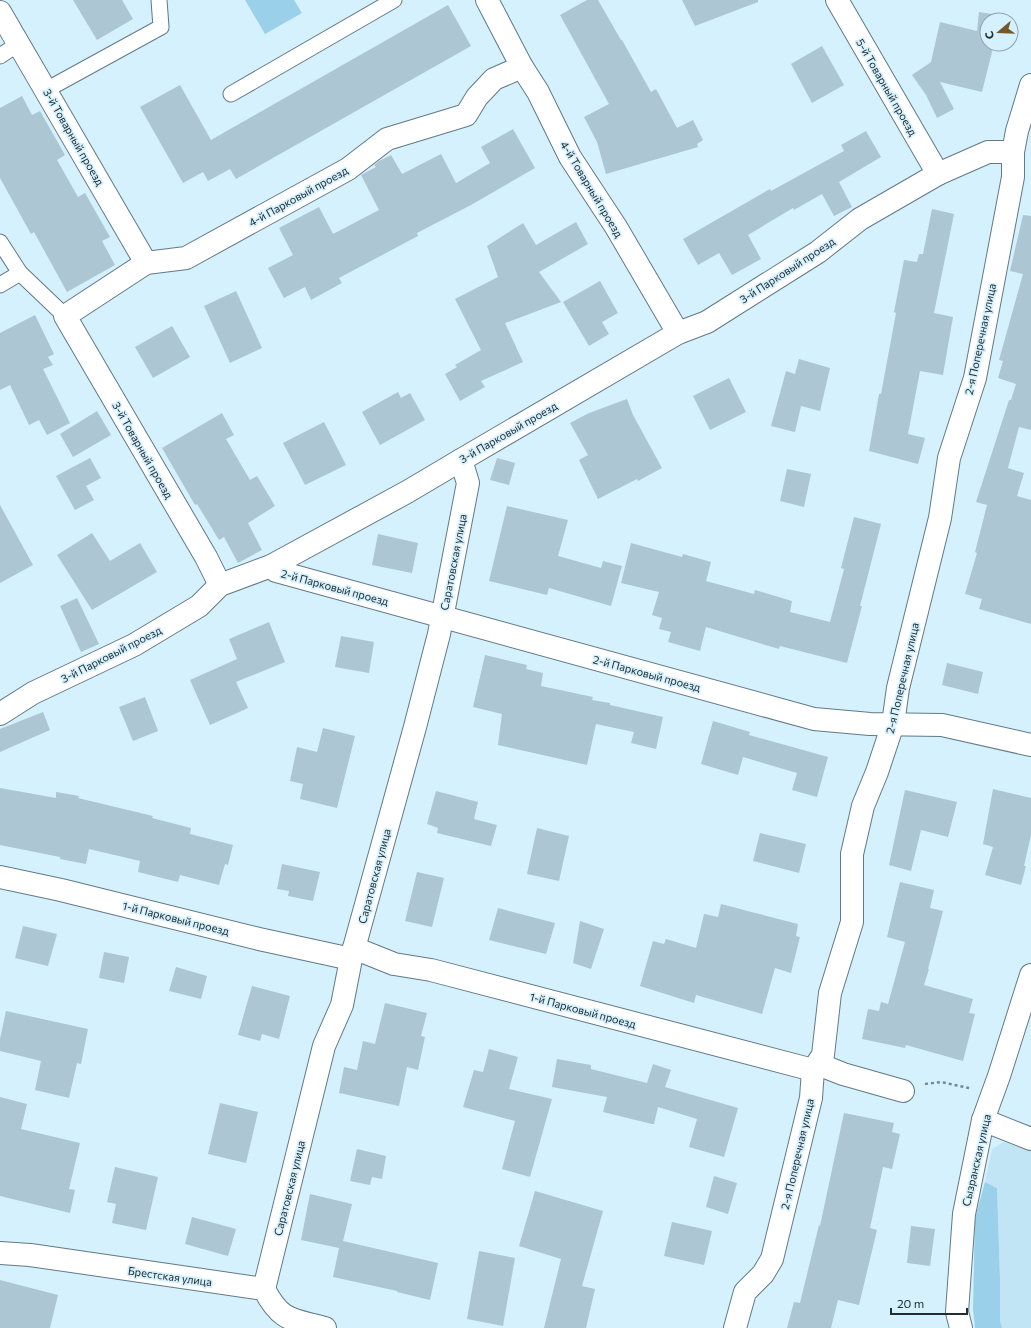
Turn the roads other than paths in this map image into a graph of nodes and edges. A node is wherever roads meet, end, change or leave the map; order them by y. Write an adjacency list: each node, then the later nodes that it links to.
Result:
1 (159, 0): 10 (lane)
2 (394, 0): 11 (lane)
3 (836, 0): 13 (street, 5-й Товарный проезд)
4 (491, 2): 8 (street, 4-й Товарный проезд)
5 (0, 12): 6 (street, 3-й Товарный проезд)
6 (18, 44): 7 (lane); 10 (street, 3-й Товарный проезд)
7 (0, 56)
8 (522, 67): 15 (street, 4-й Парковый проезд); 19 (street, 4-й Товарный проезд)
9 (1031, 85): 12 (street, 2-я Поперечная улица)
10 (46, 90): 15 (street, 3-й Товарный проезд)
11 (231, 94)
12 (1013, 152): 13 (street, 3-й Парковый проезд); 25 (street, 2-я Поперечная улица)
13 (938, 174): 19 (street, 3-й Парковый проезд)
14 (0, 242): 16 (lane)
15 (146, 263): 18 (street, 4-й Парковый проезд)
16 (20, 273): 17 (lane); 18 (lane)
17 (0, 285)
18 (65, 316): 22 (street, 3-й Товарный проезд)
19 (678, 333): 20 (street, 3-й Парковый проезд)
20 (461, 460): 21 (street, 3-й Парковый проезд); 23 (street, Саратовская улица)
21 (271, 566): 22 (street, 3-й Парковый проезд); 23 (street, 2-й Парковый проезд)
22 (220, 585): 24 (street, 3-й Парковый проезд)
23 (443, 617): 25 (street, 2-й Парковый проезд); 28 (street, Саратовская улица)
24 (0, 714)
25 (893, 724): 26 (street, 2-й Парковый проезд); 30 (street, 2-я Поперечная улица)
26 (1031, 745)
27 (0, 877): 28 (street, 1-й Парковый проезд)
28 (353, 953): 30 (street, 1-й Парковый проезд); 35 (street, Саратовская улица)
29 (1031, 975): 32 (street, Сызранская улица)
30 (816, 1067): 31 (street, 1-й Парковый проезд); 37 (street, 2-я Поперечная улица)
31 (903, 1091)
32 (983, 1120): 33 (street); 38 (street, Сызранская улица)
33 (1031, 1138)
34 (0, 1253): 35 (street, Брестская улица)
35 (264, 1289): 36 (street)
36 (325, 1328)
37 (735, 1328)
38 (961, 1328)

